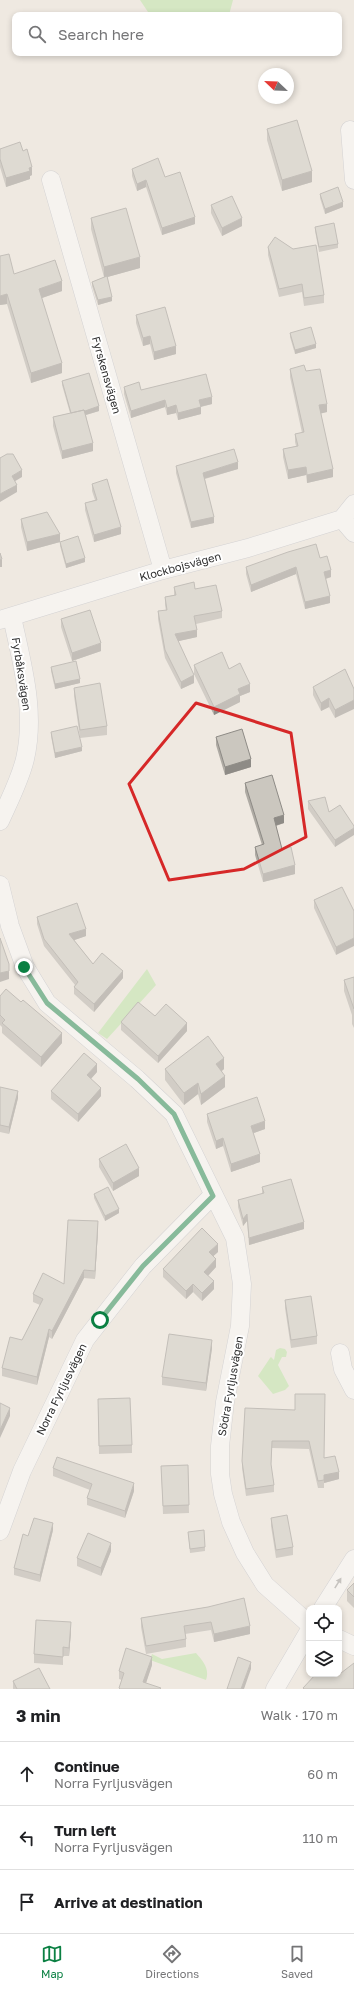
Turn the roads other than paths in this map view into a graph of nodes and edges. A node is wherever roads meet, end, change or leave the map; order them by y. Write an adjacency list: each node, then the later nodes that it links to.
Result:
1 (350, 130): 3 (street)
2 (51, 180): 7 (street, Fyrskensvägen)
3 (354, 180)
4 (354, 504): 5 (street)
5 (342, 519): 6 (street); 7 (street, Klockbojsvägen)
6 (354, 533)
7 (163, 570): 8 (street, Klockbojsvägen)
8 (6, 619): 9 (street, Fyrbåksvägen)
9 (0, 821)
10 (0, 885): 11 (street)
11 (213, 1196): 14 (street, Norra Fyrljusvägen); 17 (street, Södra Fyrljusvägen)
12 (340, 1353): 13 (street)
13 (354, 1390)
14 (0, 1531)
15 (354, 1559): 16 (street, one-way to 15)
16 (325, 1605)
17 (306, 1621)
18 (306, 1636): 21 (street)
19 (342, 1640): 20 (street)
20 (354, 1646)
21 (275, 1689)

